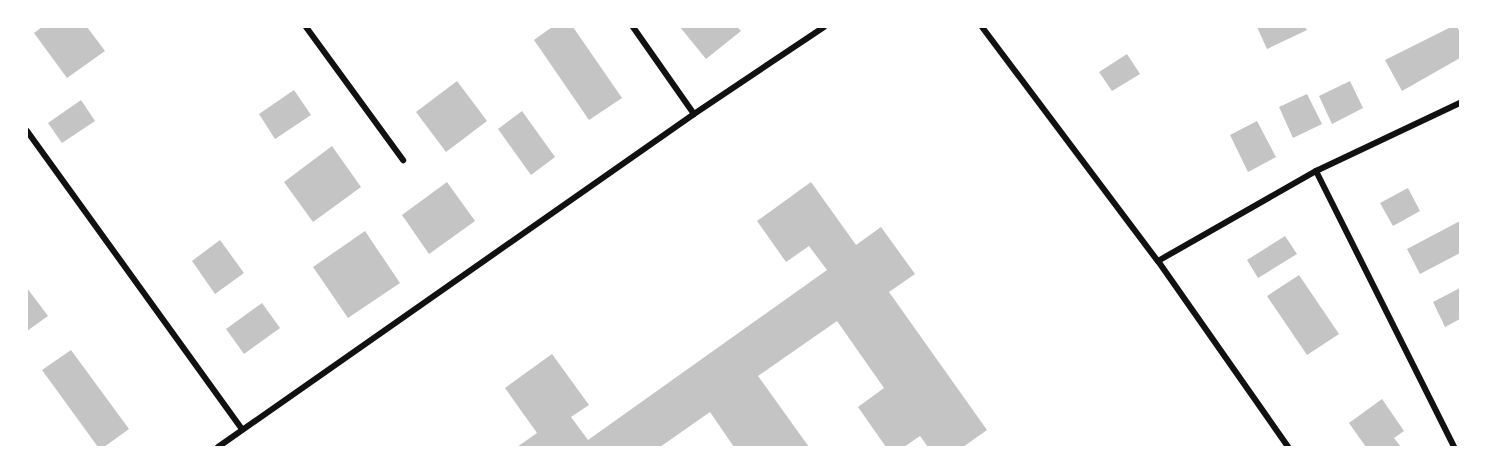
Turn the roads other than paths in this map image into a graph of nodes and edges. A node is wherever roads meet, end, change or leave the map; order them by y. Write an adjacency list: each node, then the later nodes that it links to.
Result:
1 (306, 27): 8 (street)
2 (633, 27): 6 (street)
3 (824, 27): 6 (street)
4 (982, 27): 10 (street)
5 (1460, 103): 9 (street)
6 (694, 114): 11 (street)
7 (27, 131): 11 (street)
8 (403, 160)
9 (1316, 171): 10 (street); 14 (street)
10 (1158, 261): 13 (street)
11 (242, 429): 12 (street)
12 (218, 447)
13 (1288, 447)
14 (1454, 447)

